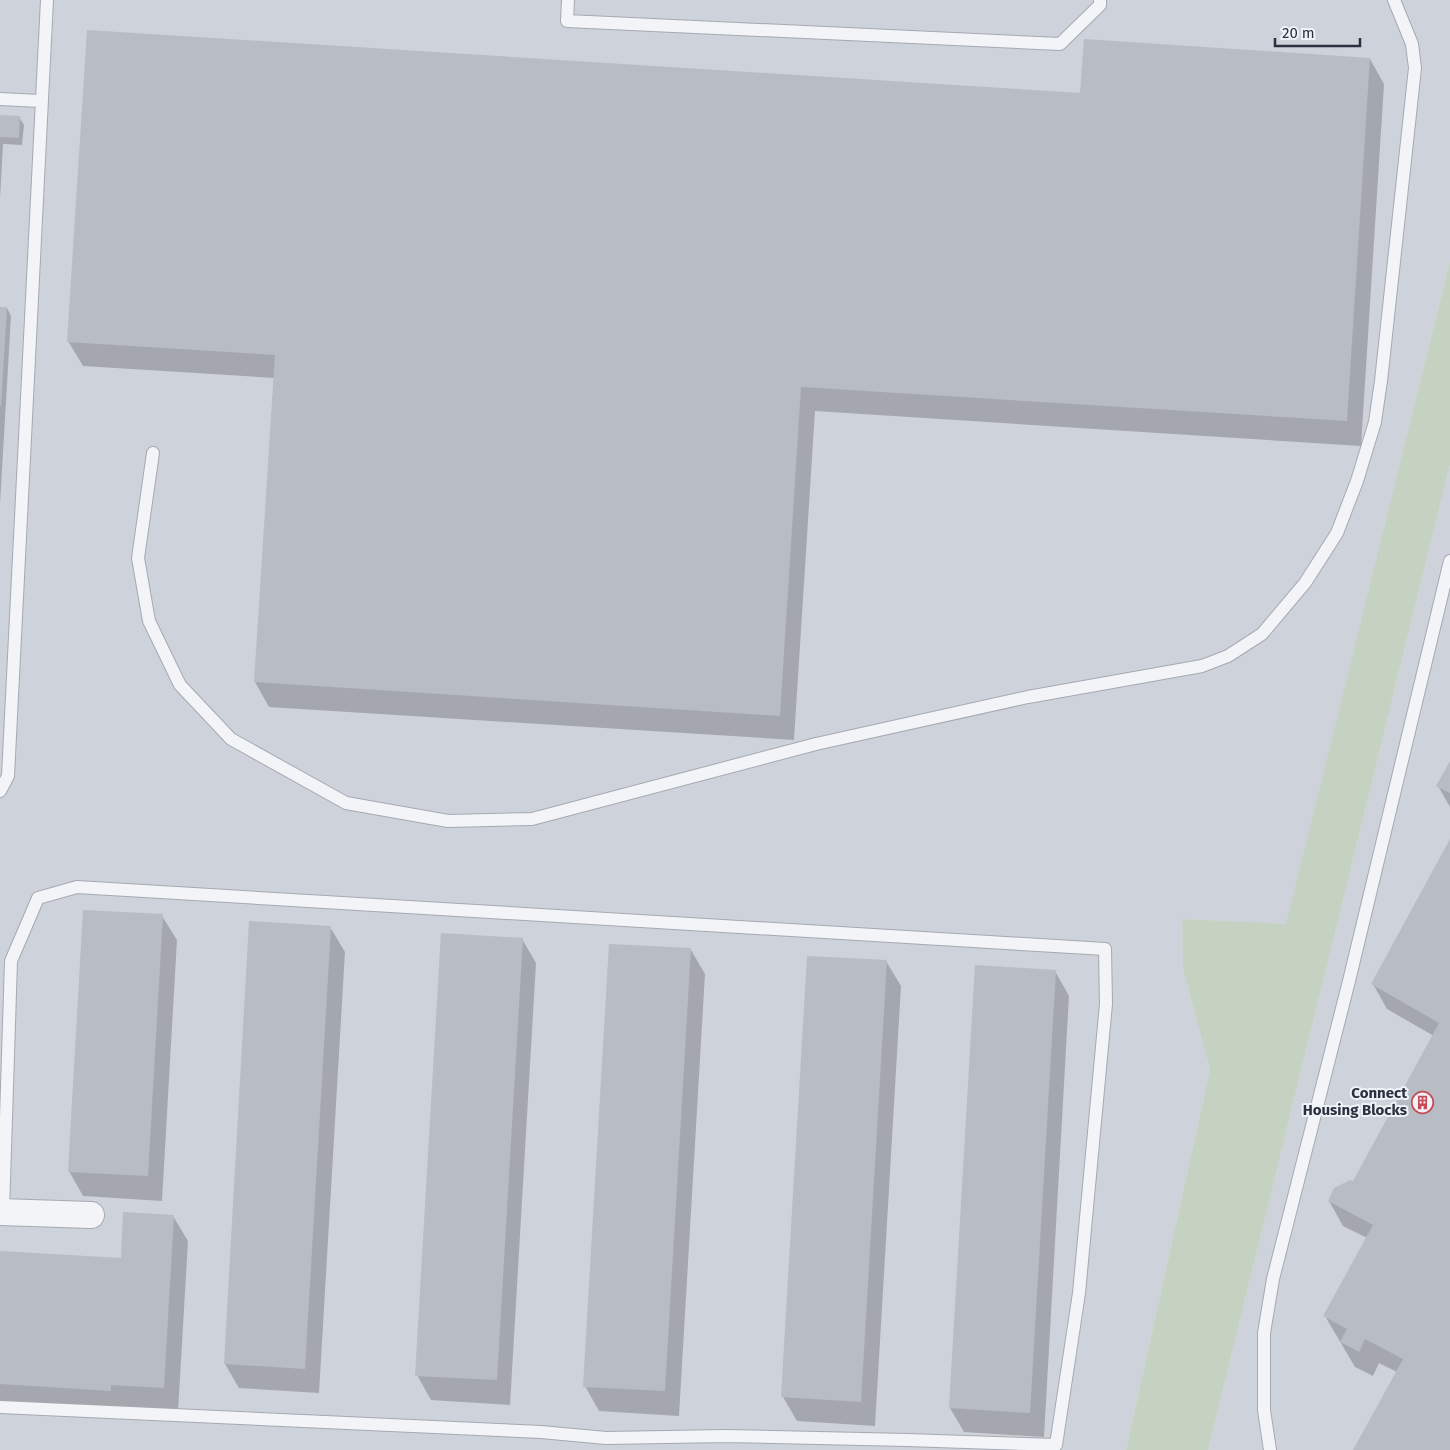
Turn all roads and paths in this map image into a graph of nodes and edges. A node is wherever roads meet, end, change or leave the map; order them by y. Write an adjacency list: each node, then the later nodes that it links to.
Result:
1 (47, 0): 6 (lane)
2 (568, 0): 3 (lane)
3 (1100, 0)
4 (1394, 0): 7 (lane)
5 (0, 98): 6 (lane)
6 (40, 101): 9 (lane)
7 (153, 453)
8 (1450, 560): 14 (lane)
9 (0, 791)
10 (2, 1212): 11 (street); 13 (lane)
11 (91, 1215)
12 (0, 1406): 13 (lane)
13 (605, 1444)
14 (1270, 1450)

